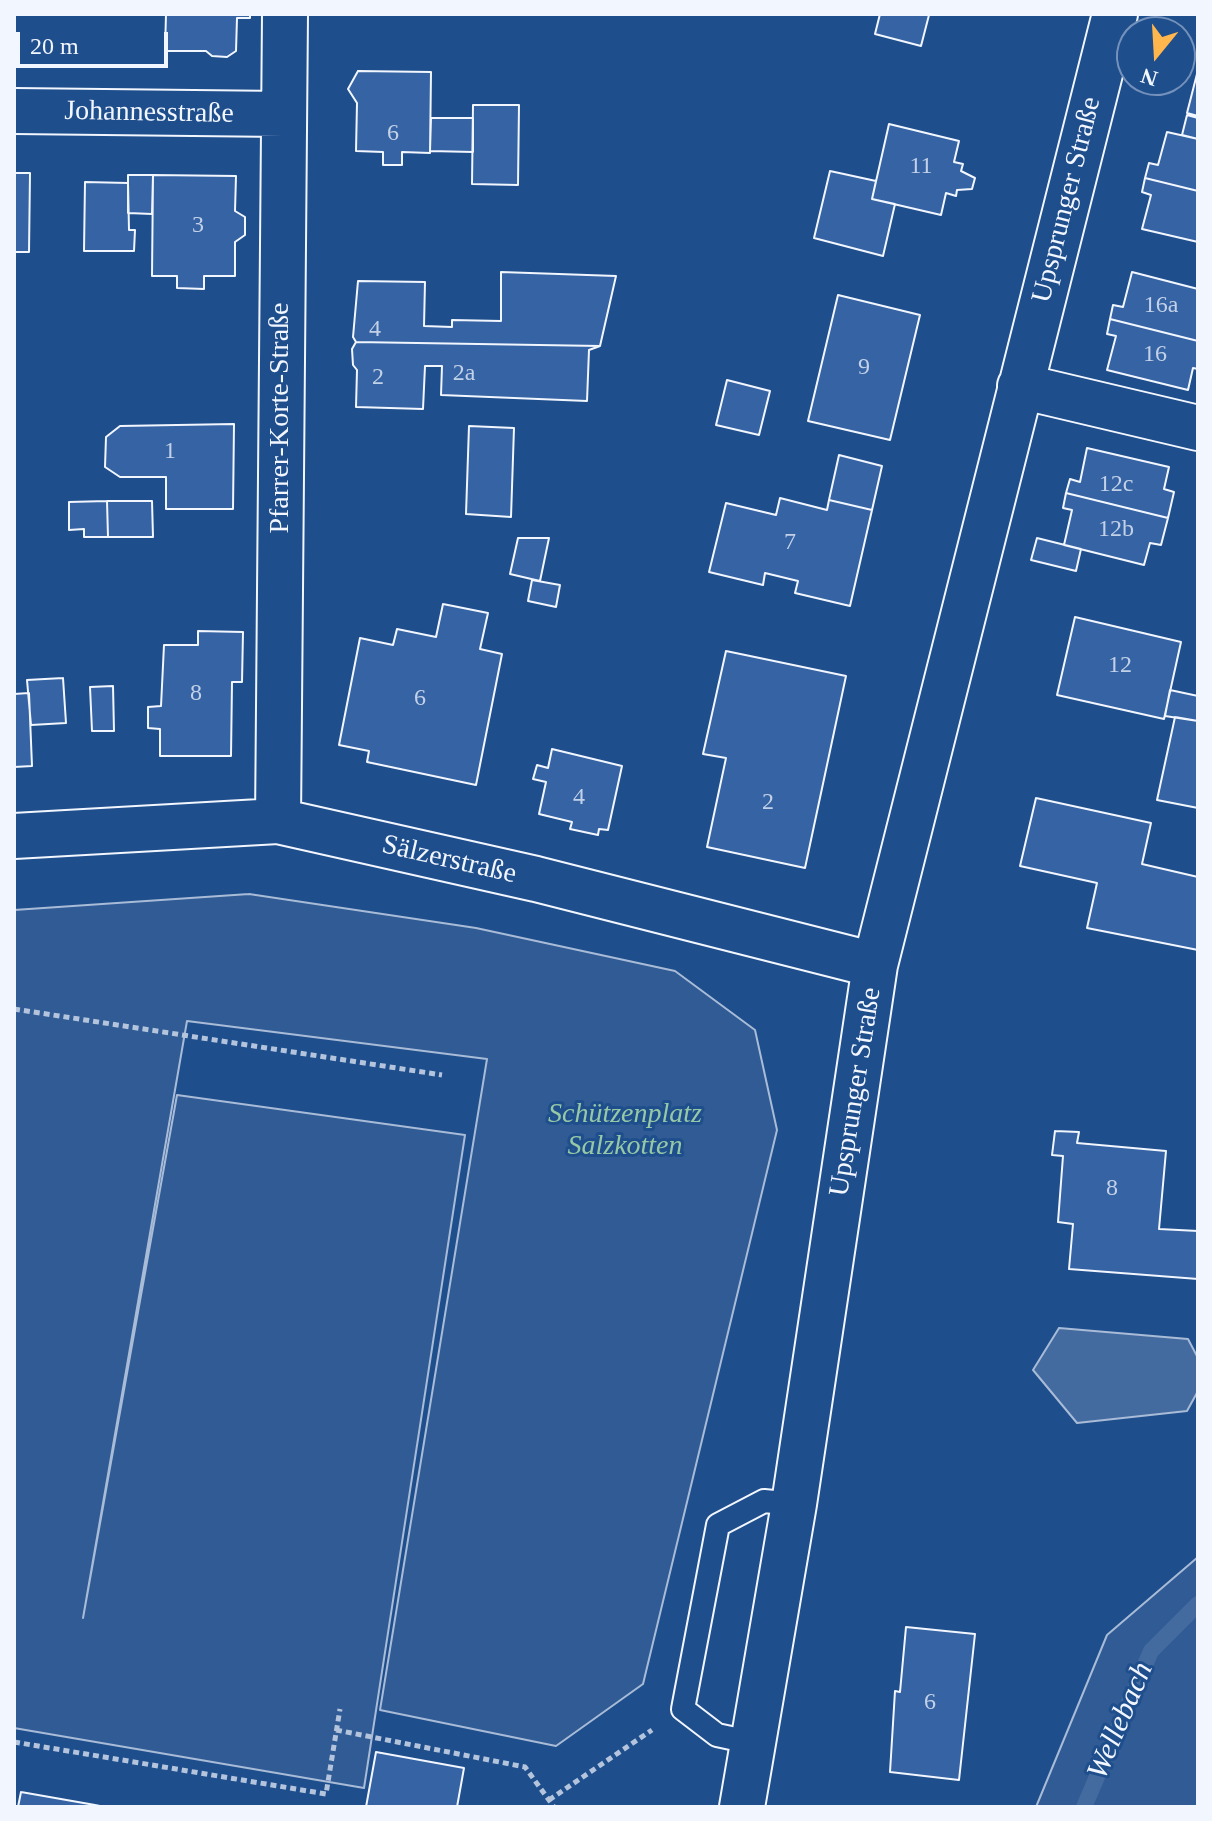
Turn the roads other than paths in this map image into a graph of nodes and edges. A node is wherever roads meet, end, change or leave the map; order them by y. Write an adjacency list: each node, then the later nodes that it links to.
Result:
1 (285, 14): 4 (street, Pfarrer-Korte-Straße)
2 (1115, 14): 5 (street, Upsprunger Straße)
3 (14, 111): 4 (street, Johannesstraße)
4 (283, 114): 7 (street, Pfarrer-Korte-Straße)
5 (1020, 386): 6 (street); 9 (street, Upsprunger Straße)
6 (1198, 428)
7 (278, 821): 8 (street, Sälzerstraße); 9 (street, Sälzerstraße)
8 (14, 836)
9 (875, 965): 10 (street, Upsprunger Straße)
10 (794, 1504): 11 (street, Upsprunger Straße); 11 (lane)
11 (754, 1743): 12 (street, Upsprunger Straße)
12 (742, 1807)

